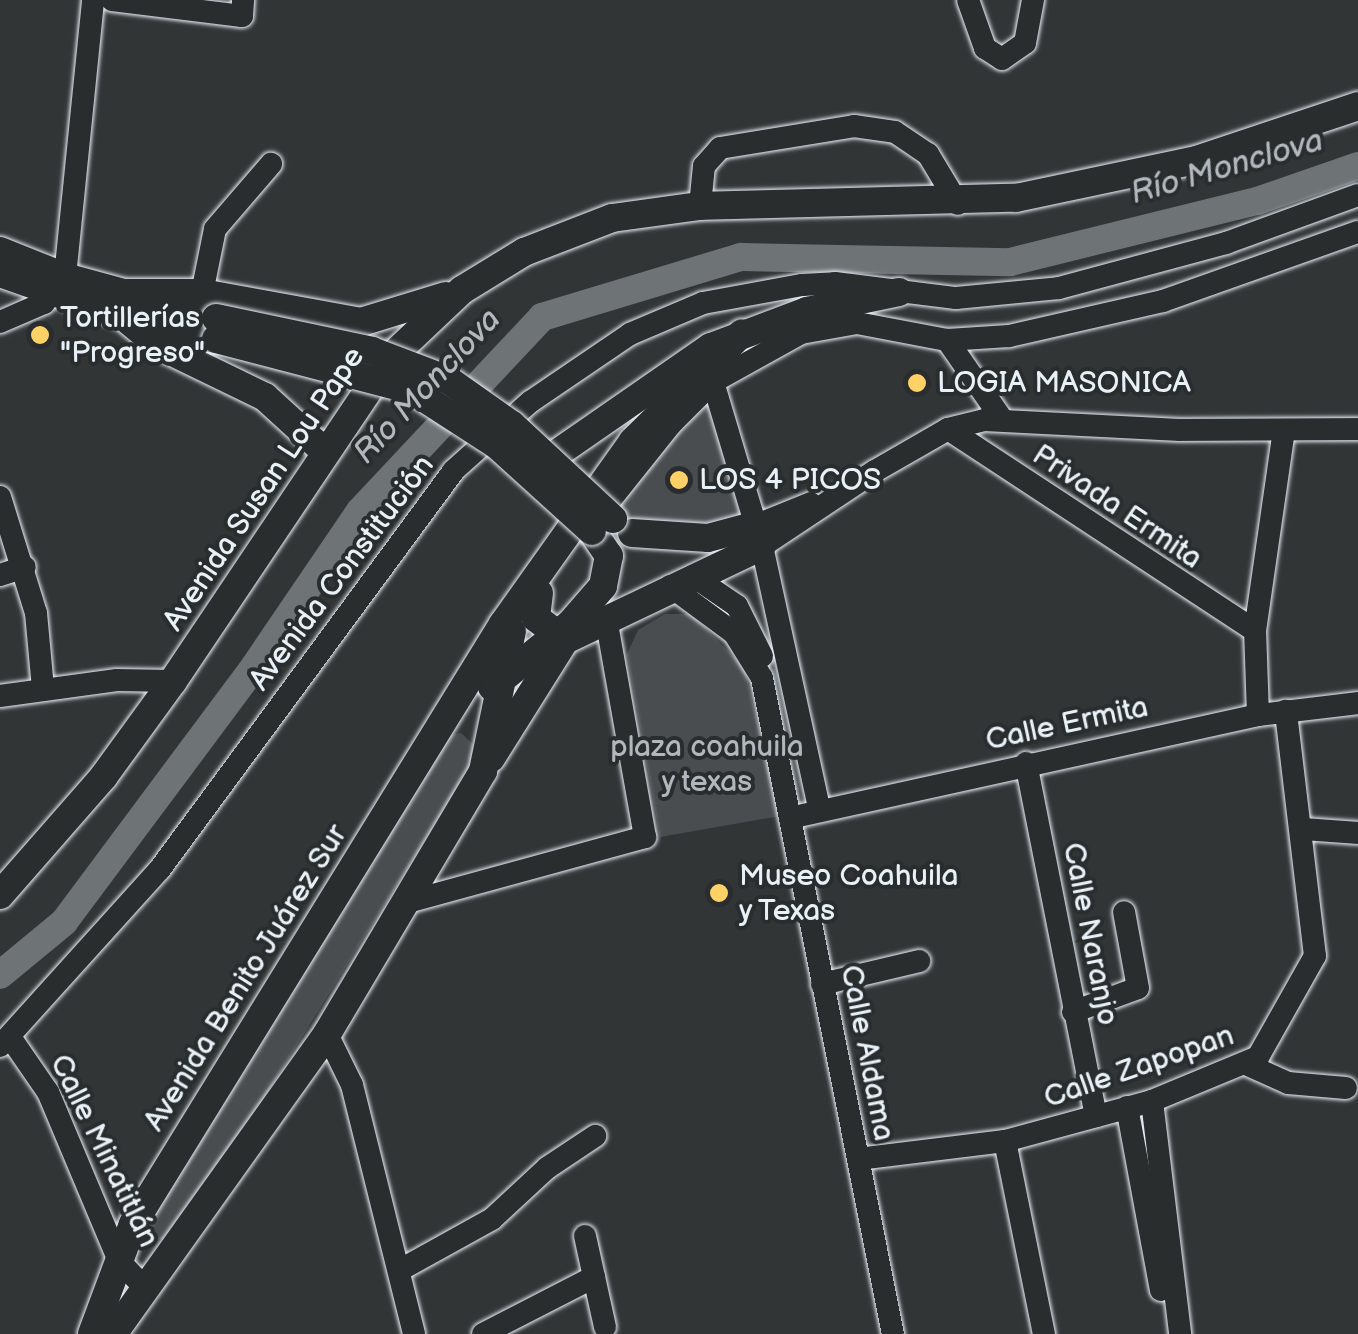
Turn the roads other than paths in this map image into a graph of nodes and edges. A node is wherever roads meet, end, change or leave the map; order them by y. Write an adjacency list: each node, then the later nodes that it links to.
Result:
1 (93, 0): 14 (street)
2 (112, 0): 5 (street)
3 (968, 0): 4 (street)
4 (1033, 0)
5 (242, 8)
6 (1358, 106): 9 (main road, Avenida Susan Lou Pape)
7 (271, 164): 17 (street)
8 (1358, 195): 16 (street, Avenida Constitución)
9 (958, 204): 10 (main road, Avenida Susan Lou Pape); 10 (street)
10 (700, 206): 15 (main road, Avenida Susan Lou Pape)
11 (1358, 232): 22 (street)
12 (0, 251): 14 (main road)
13 (0, 273): 14 (main road)
14 (59, 286): 18 (main road); 19 (street)
15 (462, 290): 17 (main road); 28 (main road, Avenida Susan Lou Pape)
16 (900, 292): 21 (main road); 64 (street, Avenida Constitución)
17 (202, 293): 18 (main road)
18 (122, 304): 20 (main road); 28 (main road)
19 (0, 322)
20 (216, 328): 29 (main road, bridge); 31 (main road, bridge)
21 (742, 333): 29 (main road); 50 (main road)
22 (947, 340): 23 (street); 24 (street)
23 (713, 382): 32 (street); 36 (street)
24 (1002, 419): 25 (street); 26 (street)
25 (948, 429): 32 (street); 39 (street, Privada Ermita)
26 (1284, 430): 27 (street); 39 (street)
27 (1358, 430)
28 (324, 450): 42 (main road, Avenida Susan Lou Pape)
29 (550, 459): 31 (main road, bridge)
30 (0, 497): 33 (street)
31 (612, 528): 32 (main road); 35 (main road); 40 (main road, Avenida Benito Juárez Sur)
32 (760, 536): 35 (main road); 41 (street)
33 (25, 567): 34 (street); 44 (street)
34 (0, 575)
35 (682, 581): 37 (street); 38 (main road); 46 (street, Calle Aldama)
36 (539, 594): 40 (main road); 43 (main road)
37 (736, 606): 41 (street); 46 (street)
38 (606, 618): 40 (main road); 58 (street)
39 (1254, 631): 49 (street)
40 (560, 637): 43 (main road, Avenida Benito Juárez Sur); 51 (main road)
41 (784, 639): 53 (street)
42 (173, 681): 44 (street); 57 (main road, Avenida Susan Lou Pape)
43 (497, 683): 50 (main road, Avenida Benito Juárez Sur); 51 (main road, Avenida Benito Juárez Sur)
44 (43, 688): 45 (street)
45 (0, 696)
46 (769, 703): 54 (street, Calle Aldama)
47 (1358, 703): 48 (street, Calle Ermita)
48 (1286, 712): 49 (street, Calle Ermita); 55 (street, Calle Zapopan)
49 (1258, 714): 52 (street, Calle Ermita)
50 (441, 731): 51 (main road); 73 (main road, Avenida Benito Juárez Sur)
51 (488, 755): 58 (main road, Avenida Benito Juárez Sur)
52 (1026, 763): 53 (street, Calle Ermita); 62 (street, Calle Naranjo)
53 (820, 812): 54 (street, Calle Ermita)
54 (790, 818): 61 (street, Calle Aldama)
55 (1304, 829): 56 (street); 65 (street, Calle Zapopan)
56 (1358, 833)
57 (0, 895)
58 (404, 903): 63 (main road, Avenida Benito Juárez Sur)
59 (1124, 912): 62 (street)
60 (919, 961): 61 (street)
61 (822, 984): 72 (street, Calle Aldama)
62 (1073, 1012): 69 (street, Calle Naranjo)
63 (327, 1034): 75 (main road, Avenida Benito Juárez Sur); 77 (street)
64 (5, 1041): 76 (street, Calle Minatitlán)
65 (1248, 1065): 66 (street); 67 (street, Calle Zapopan)
66 (1346, 1088)
67 (1152, 1100): 68 (street, Calle Zapopan); 87 (street)
68 (1127, 1107): 69 (street, Calle Zapopan); 86 (street)
69 (1096, 1116): 71 (street, Calle Zapopan)
70 (595, 1136): 77 (street)
71 (1006, 1141): 72 (street, Calle Zapopan); 85 (street)
72 (858, 1159): 84 (street, Calle Aldama)
73 (133, 1224): 75 (main road); 76 (main road, Avenida Benito Juárez Sur)
74 (584, 1236): 78 (street)
75 (178, 1250): 79 (main road, Avenida Benito Juárez Sur)
76 (119, 1260): 79 (street, Calle Minatitlán); 81 (main road, Avenida Benito Juárez Sur)
77 (400, 1270): 82 (street)
78 (594, 1278): 80 (street); 83 (street)
79 (147, 1290): 81 (main road, Avenida Benito Juárez Sur)
80 (605, 1327)
81 (108, 1328)
82 (414, 1334)
83 (483, 1334)
84 (893, 1334)
85 (1044, 1334)
86 (1169, 1334)
87 (1180, 1334)

